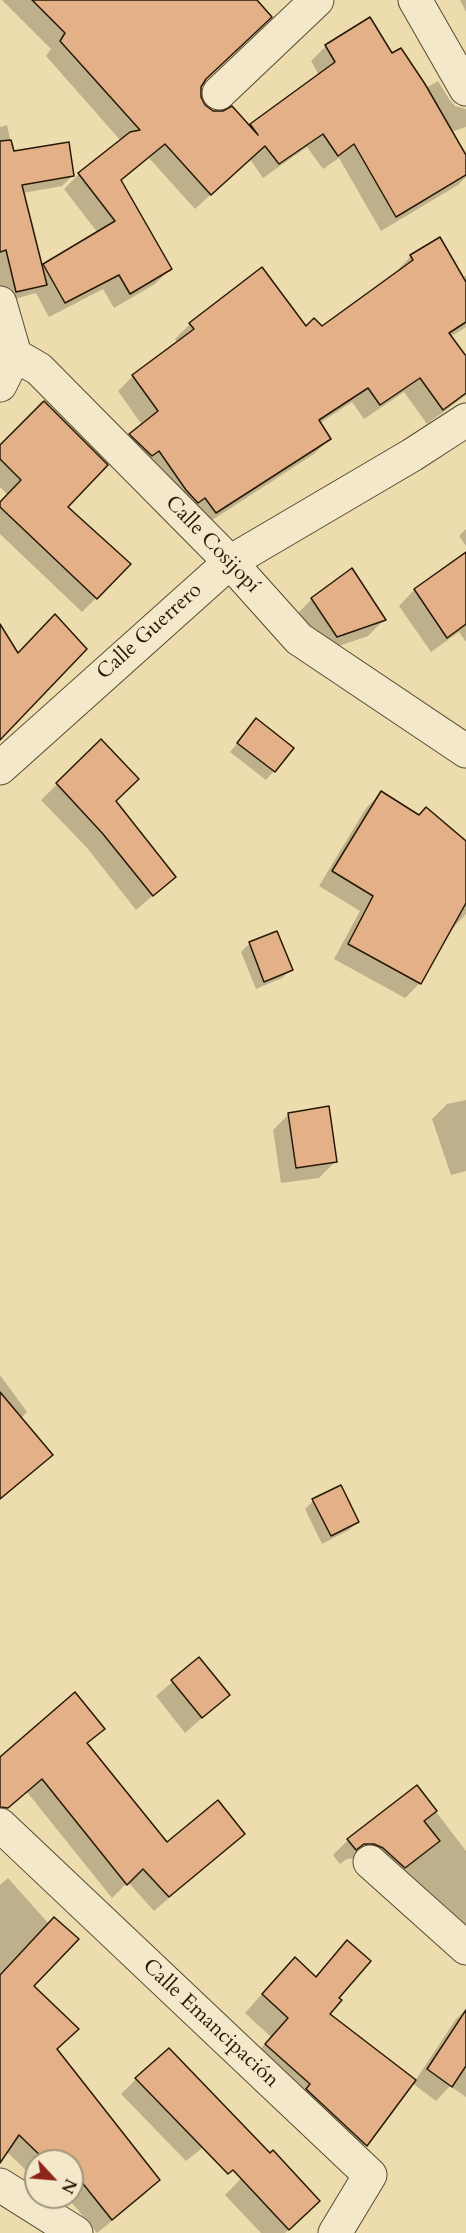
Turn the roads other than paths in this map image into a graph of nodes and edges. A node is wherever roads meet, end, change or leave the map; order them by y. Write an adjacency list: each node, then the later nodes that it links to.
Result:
1 (317, 0): 4 (street)
2 (415, 0): 3 (street)
3 (466, 89)
4 (219, 93)
5 (0, 303): 6 (street)
6 (15, 356): 7 (street); 9 (street, Calle Cosijopí)
7 (0, 385)
8 (466, 420): 9 (street, Calle Guerrero)
9 (230, 562): 10 (street, Calle Cosijopí); 11 (street, Calle Guerrero)
10 (466, 751)
11 (0, 768)
12 (0, 1825): 17 (street, Calle Emancipación)
13 (370, 1862): 14 (street)
14 (466, 1947)
15 (0, 2185): 16 (street)
16 (76, 2233)
17 (335, 2233)

